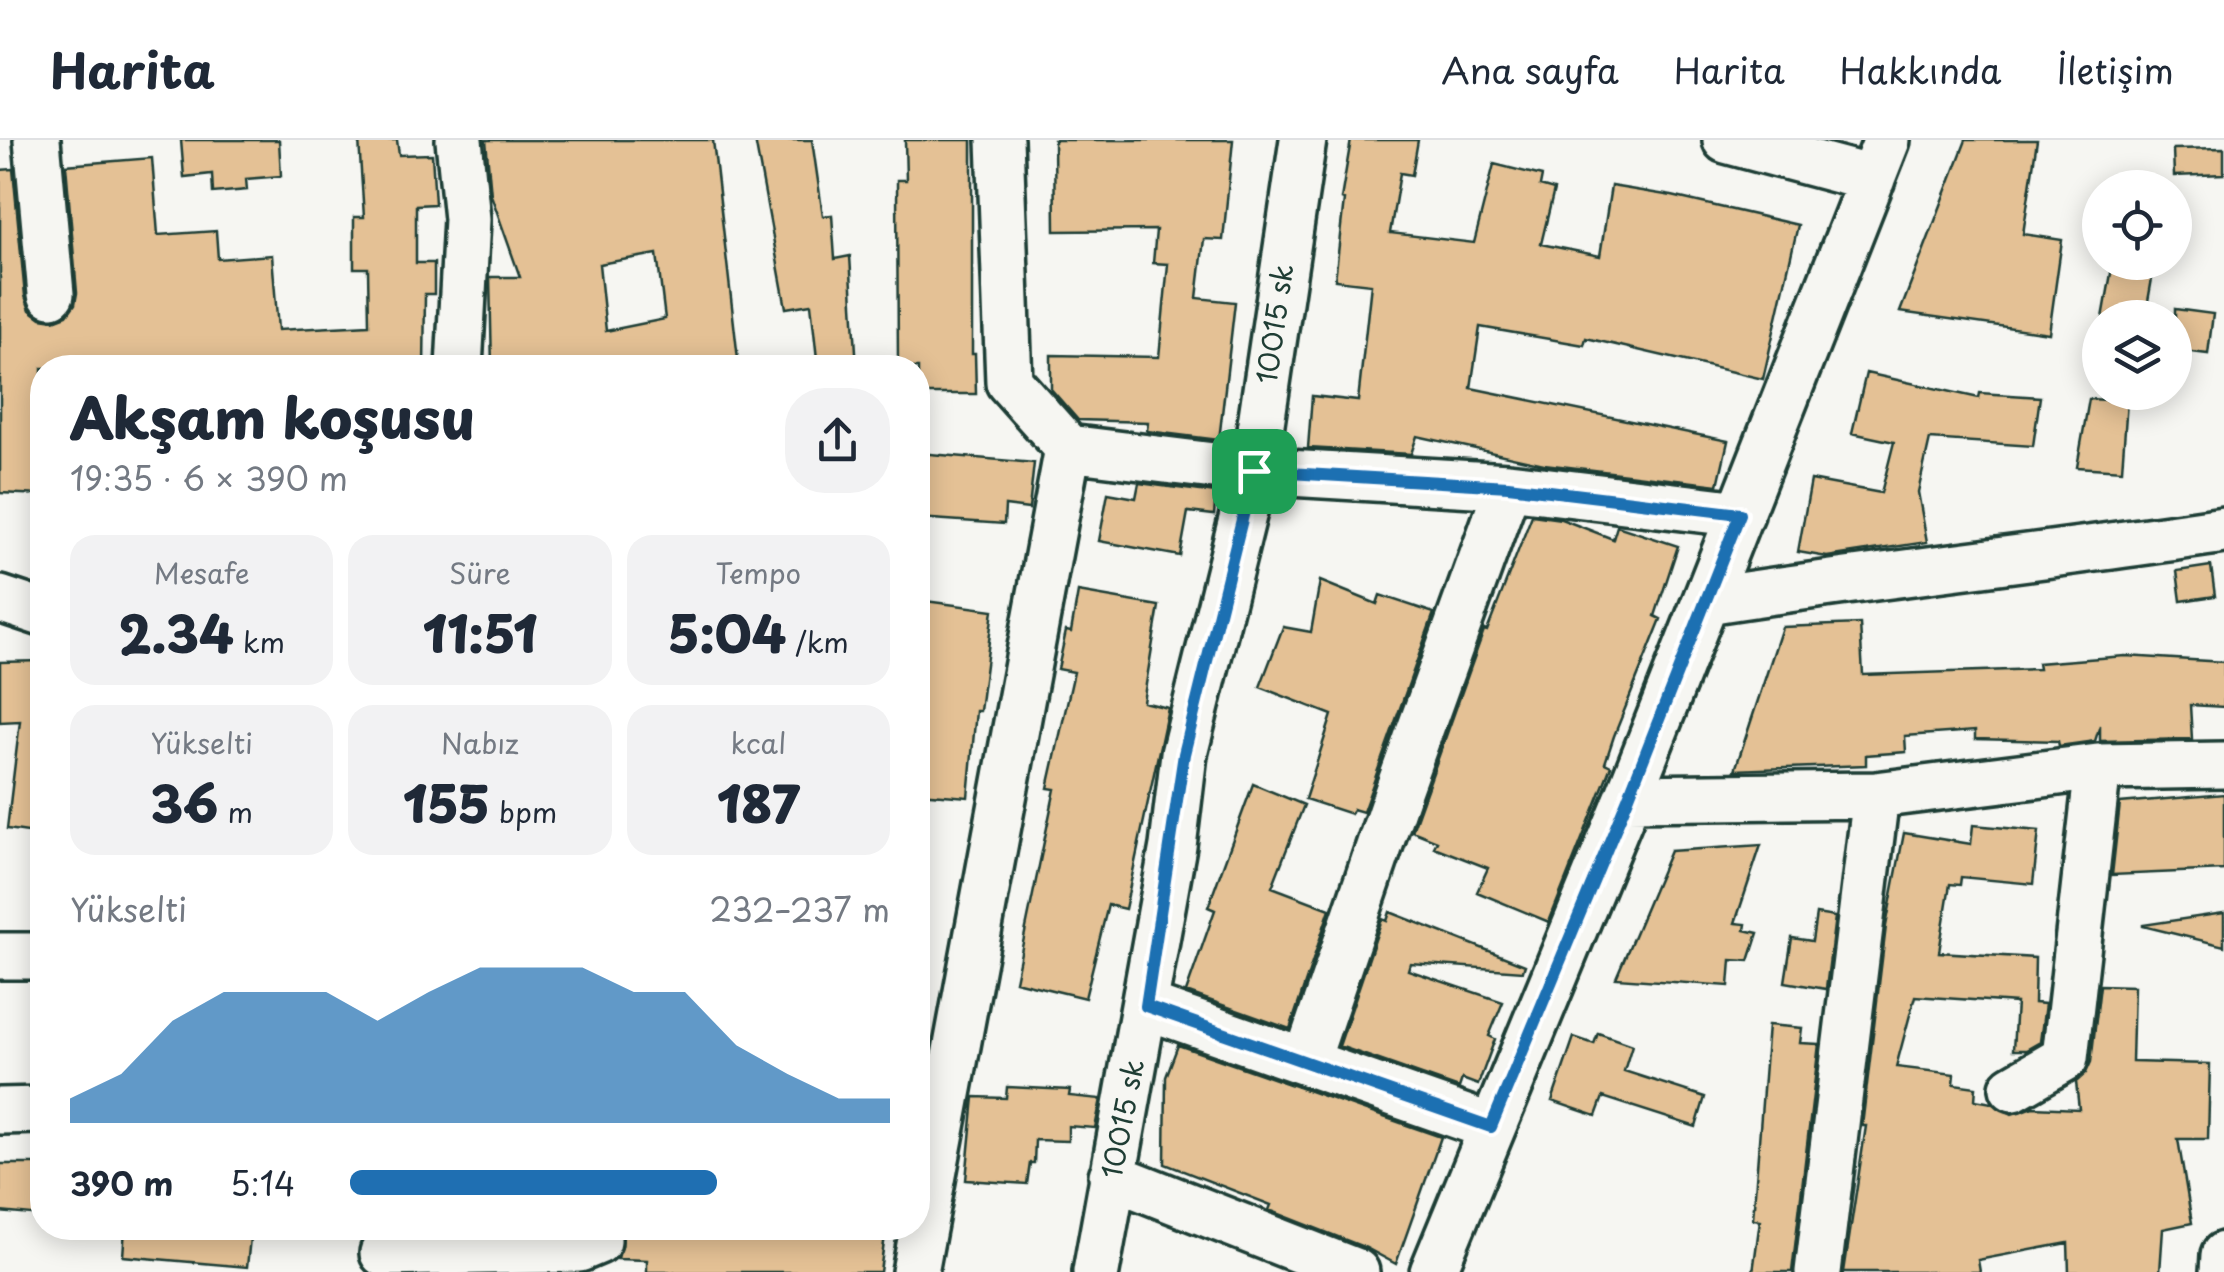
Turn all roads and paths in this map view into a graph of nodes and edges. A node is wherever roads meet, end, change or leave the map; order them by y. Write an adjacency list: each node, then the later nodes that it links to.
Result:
1 (37, 140): 7 (street)
2 (459, 140): 8 (street)
3 (1000, 140): 9 (street)
4 (1302, 140): 10 (street, 10015 sk)
5 (1726, 140): 6 (street)
6 (1880, 159): 12 (street)
7 (50, 294)
8 (460, 355)
9 (1068, 448): 10 (street); 30 (street)
10 (1254, 471): 11 (street); 23 (street, 10015 sk)
11 (1508, 486): 12 (street); 24 (street)
12 (1740, 514): 15 (street)
13 (2224, 530): 15 (street)
14 (0, 600): 16 (street)
15 (1708, 601): 20 (street)
16 (30, 609)
17 (2224, 764): 18 (street)
18 (2098, 767): 19 (street); 25 (street)
19 (1876, 795): 20 (street); 39 (street)
20 (1628, 798): 28 (street)
21 (0, 956): 22 (street)
22 (30, 956)
23 (1146, 1006): 24 (street); 29 (street, 10015 sk)
24 (1306, 1062): 28 (street)
25 (2013, 1088)
26 (30, 1110): 27 (street)
27 (0, 1111)
28 (1491, 1127): 38 (street)
29 (1112, 1176): 36 (street, 10015 sk); 37 (street)
30 (930, 1191)
31 (598, 1240): 33 (street)
32 (921, 1240): 35 (street)
33 (383, 1251)
34 (2224, 1255): 40 (street)
35 (915, 1272)
36 (1096, 1272)
37 (1356, 1272)
38 (1433, 1272)
39 (1818, 1272)
40 (2223, 1272)

